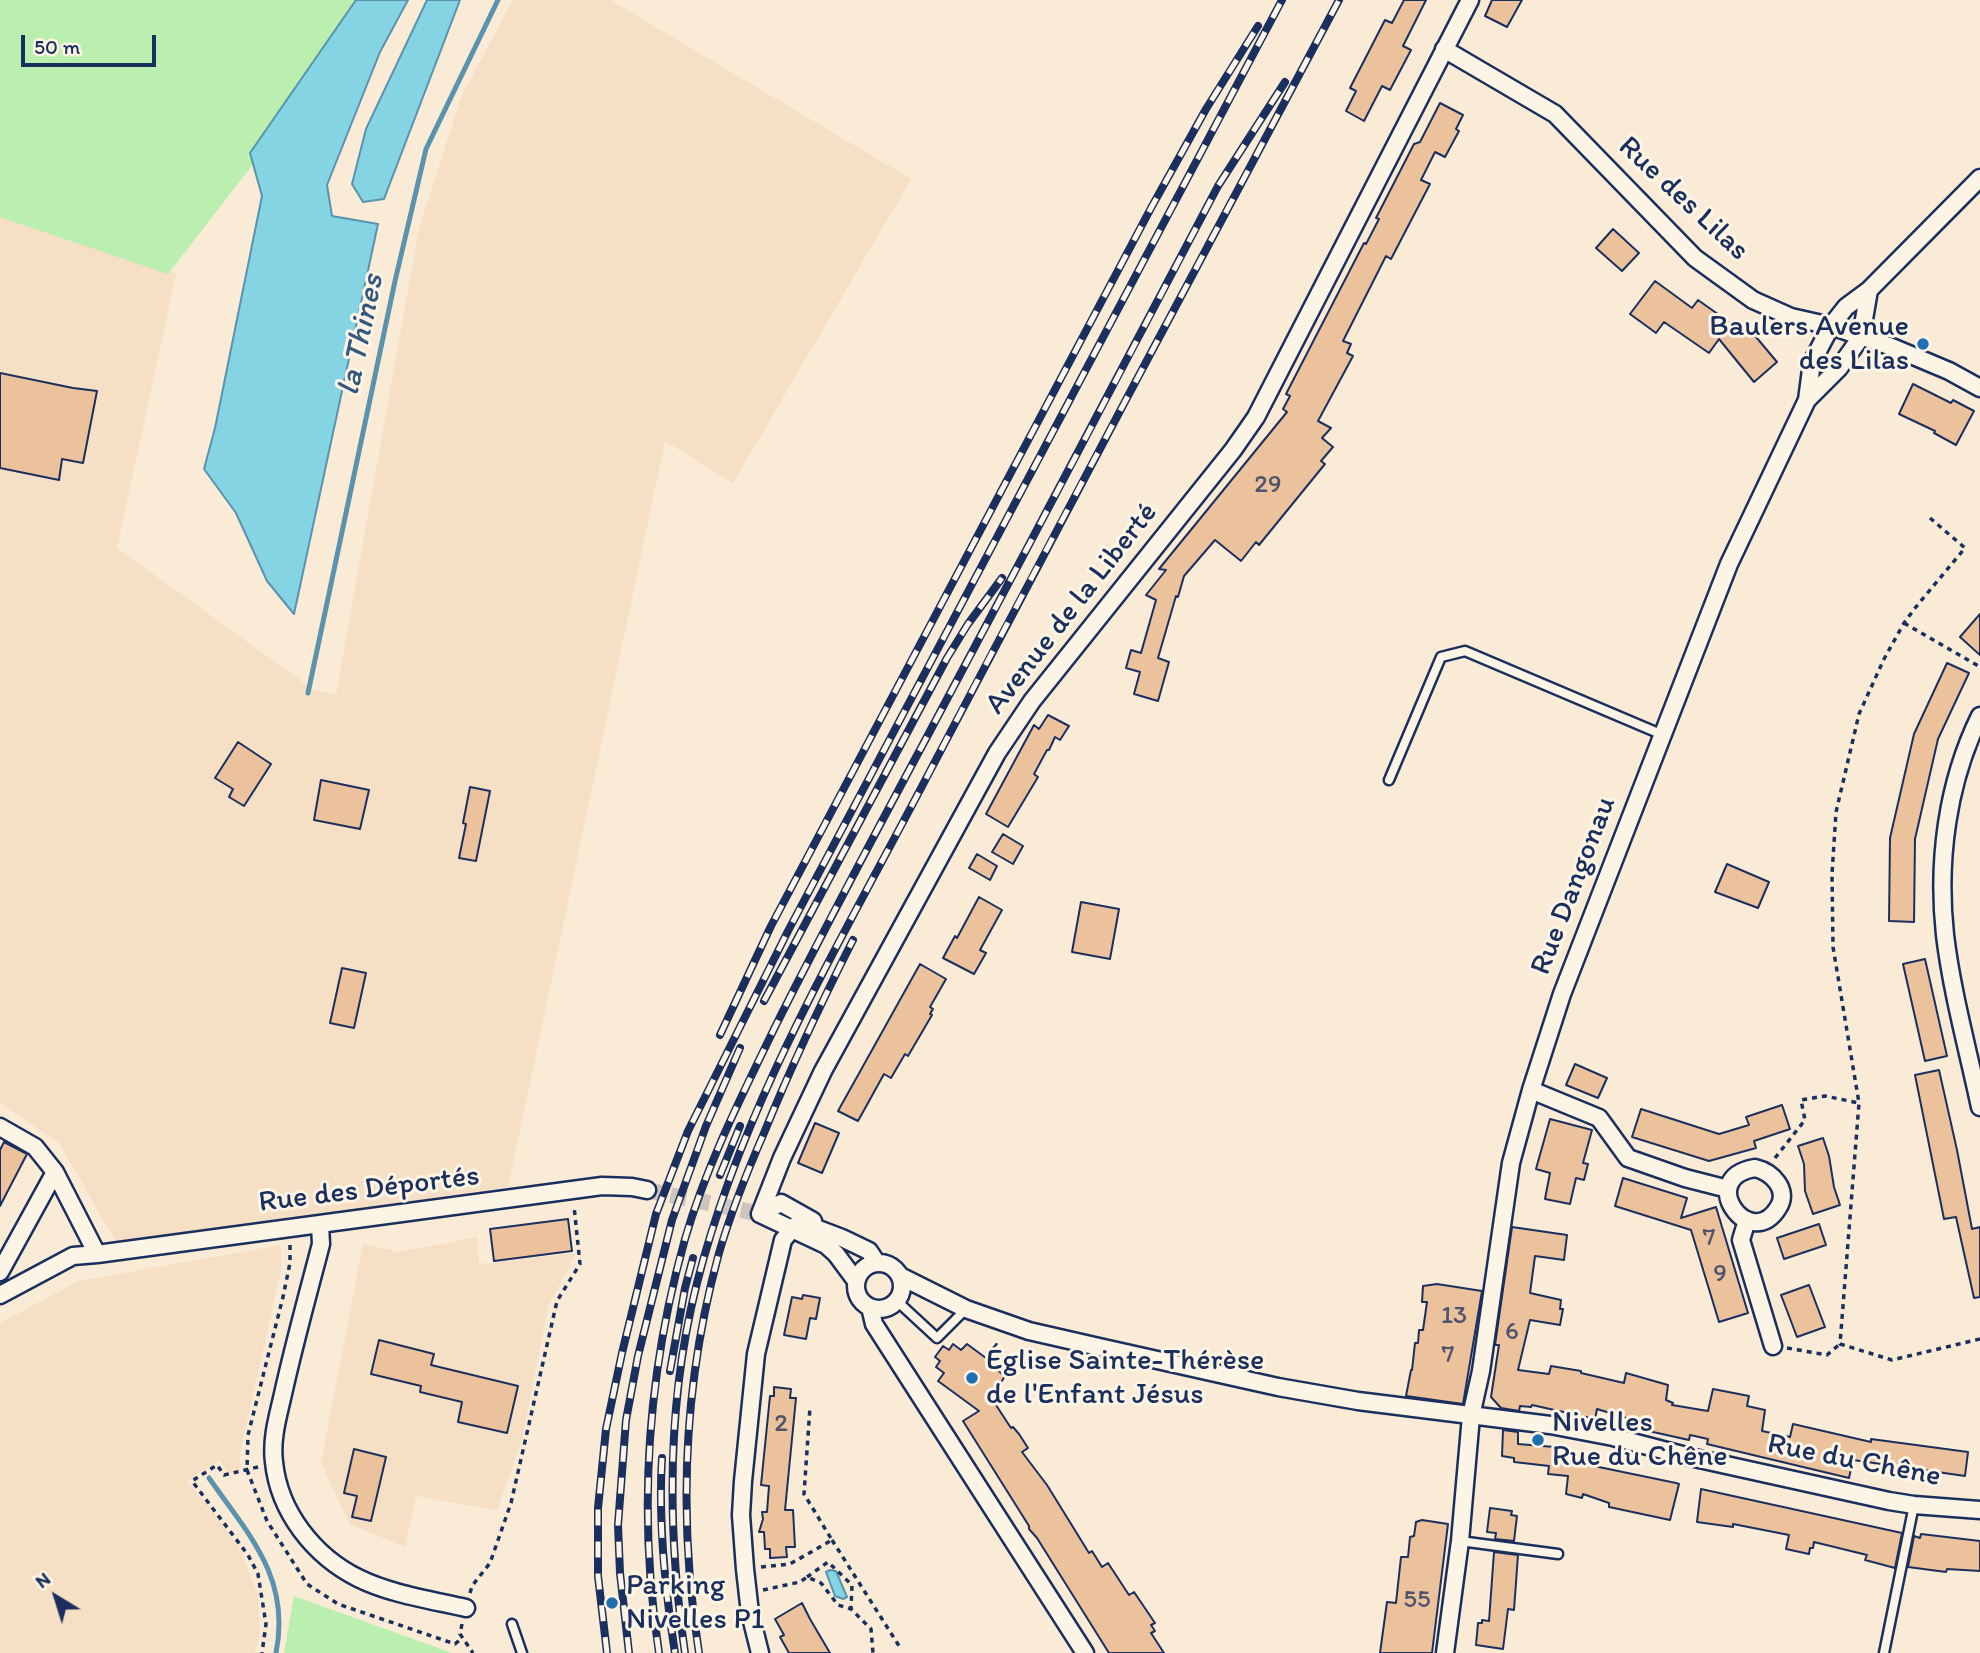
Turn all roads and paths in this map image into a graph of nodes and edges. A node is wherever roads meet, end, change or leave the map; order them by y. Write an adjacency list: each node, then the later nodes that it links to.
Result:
1 (1470, 0): 2 (street, Avenue de la Liberté)
2 (1444, 49): 5 (street, Rue des Lilas); 24 (street, Avenue de la Liberté)
3 (1980, 178): 4 (street, Rue Dangonau)
4 (1869, 290): 5 (street, Rue Dangonau); 6 (street)
5 (1830, 326): 6 (street, Rue des Lilas); 8 (street, Rue Dangonau)
6 (1861, 337): 7 (street, Rue des Lilas); 8 (street, Rue Dangonau)
7 (1980, 388)
8 (1807, 400): 13 (street, Rue Dangonau)
9 (1930, 518): 10 (path)
10 (1904, 623): 11 (path); 16 (path)
11 (1980, 667)
12 (1980, 716): 17 (street)
13 (1663, 735): 14 (lane); 15 (street, Rue Dangonau)
14 (1389, 780)
15 (1531, 1090): 21 (street); 43 (street, Rue Dangonau)
16 (1860, 1103): 19 (path); 40 (path)
17 (1980, 1107)
18 (0, 1127): 20 (street)
19 (1764, 1170): 21 (street); 25 (street)
20 (55, 1172): 30 (street); 32 (street)
21 (1728, 1189): 25 (street)
22 (572, 1191): 23 (street, Rue des Déportés); 26 (street, Rue des Déportés); 53 (path)
23 (647, 1191)
24 (760, 1214): 28 (street); 29 (street)
25 (1747, 1220): 41 (street)
26 (320, 1225): 27 (street, Rue des Déportés); 53 (street)
27 (290, 1228): 30 (street, Rue des Déportés); 44 (path)
28 (793, 1228): 29 (street); 34 (street); 50 (street)
29 (842, 1238): 31 (street)
30 (97, 1254): 35 (street, Rue des Déportés)
31 (877, 1263): 33 (street); 34 (street)
32 (0, 1272)
33 (900, 1276): 36 (street); 38 (street, Rue du Chêne)
34 (856, 1281): 37 (street)
35 (0, 1295)
36 (897, 1301): 37 (street); 38 (lane)
37 (870, 1307): 63 (street)
38 (966, 1309): 43 (street, Rue du Chêne)
39 (1980, 1339): 40 (path)
40 (1840, 1343): 41 (path)
41 (1773, 1346)
42 (810, 1407): 47 (path)
43 (1471, 1416): 45 (street, Rue du Chêne); 48 (street, Rue Dangonau)
44 (247, 1469): 56 (path); 58 (path)
45 (1914, 1505): 46 (street, Rue du Chêne); 65 (lane)
46 (1980, 1510)
47 (832, 1540): 50 (path); 57 (path)
48 (1460, 1541): 49 (lane); 64 (street, Rue Dangonau)
49 (1558, 1554)
50 (745, 1569): 52 (street)
51 (807, 1577): 52 (path); 54 (path); 54 (path)
52 (748, 1592): 61 (street)
53 (466, 1608): 56 (path)
54 (851, 1609): 62 (path)
55 (512, 1624): 60 (lane)
56 (463, 1638): 59 (path)
57 (901, 1649)
58 (261, 1653)
59 (473, 1653)
60 (522, 1653)
61 (760, 1653)
62 (873, 1653)
63 (1085, 1653)
64 (1445, 1653)
65 (1884, 1653)

